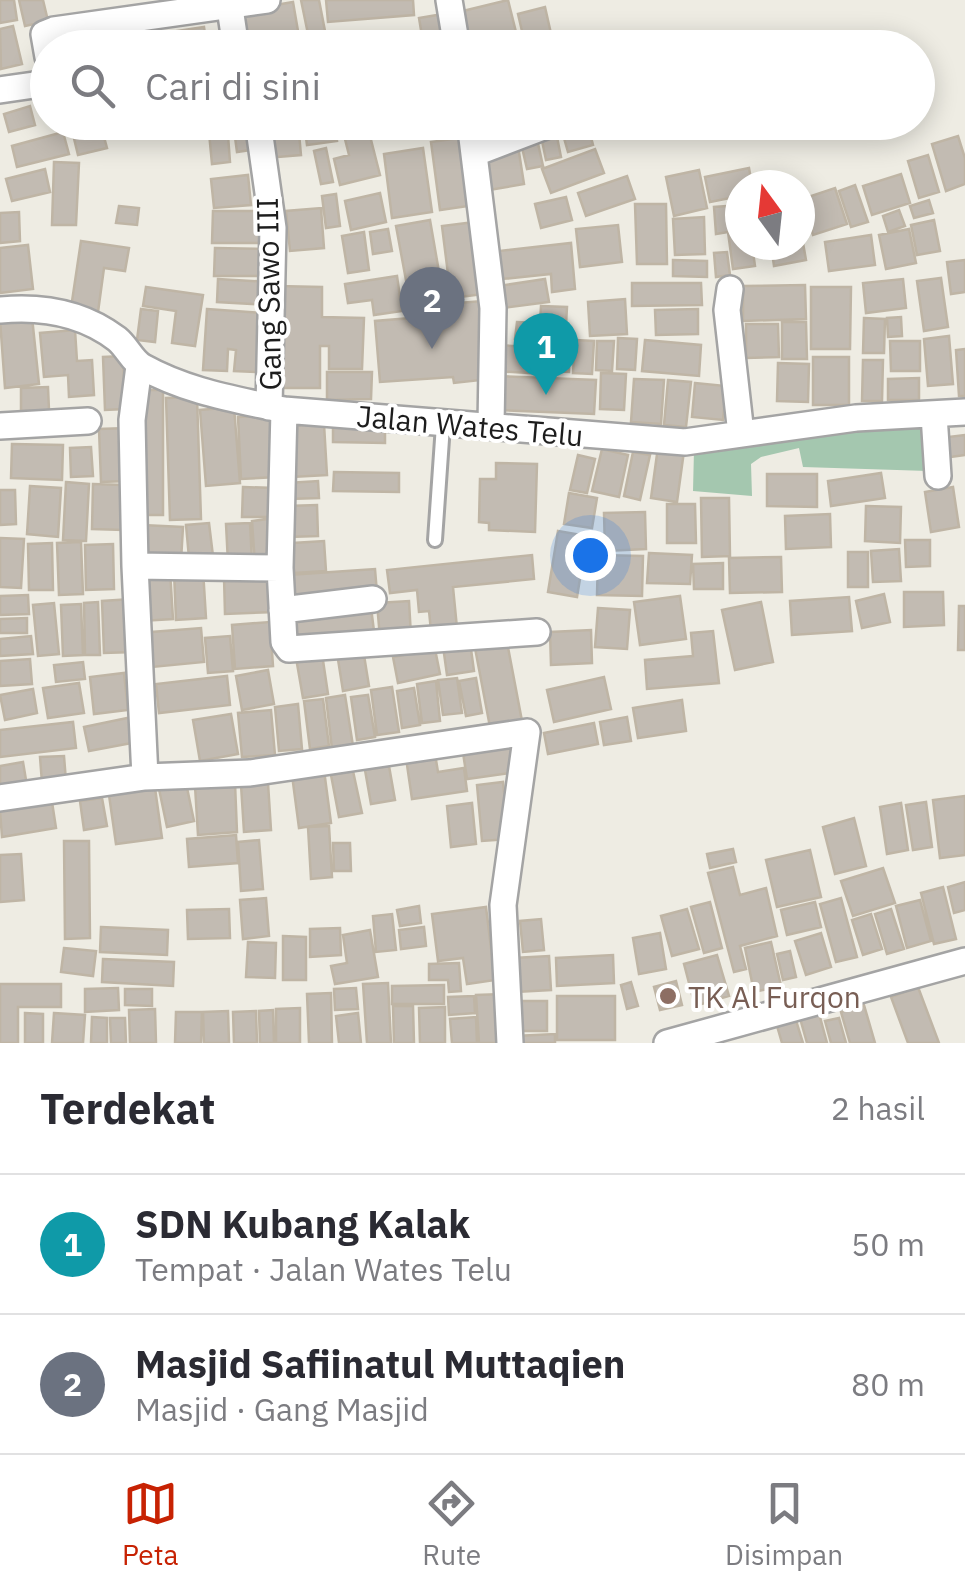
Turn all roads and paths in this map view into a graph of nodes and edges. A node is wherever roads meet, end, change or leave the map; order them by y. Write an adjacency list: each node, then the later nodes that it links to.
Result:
1 (267, 0): 3 (street)
2 (449, 0): 6 (street)
3 (228, 8): 4 (street); 5 (street)
4 (52, 30)
5 (232, 30)
6 (454, 30)
7 (30, 86): 8 (street)
8 (0, 90)
9 (261, 140): 16 (street, Gang Sawo III)
10 (473, 140): 12 (street)
11 (507, 140): 12 (street)
12 (475, 152): 21 (street)
13 (730, 288): 23 (street)
14 (0, 310): 15 (street, Jalan Wates Telu)
15 (139, 366): 16 (street, Jalan Wates Telu); 26 (street)
16 (276, 408): 20 (street, Jalan Wates Telu); 27 (street, Gang Sawo III)
17 (965, 412): 18 (street, Jalan Wates Telu)
18 (934, 415): 23 (street, Jalan Wates Telu); 24 (street)
19 (88, 422): 22 (street)
20 (443, 425): 21 (street, Jalan Wates Telu); 25 (lane)
21 (491, 425): 23 (street, Jalan Wates Telu)
22 (0, 426)
23 (741, 434)
24 (938, 476)
25 (434, 540)
26 (135, 566): 27 (street); 31 (street)
27 (280, 568): 29 (street, Gang Sawo III)
28 (373, 599): 29 (street)
29 (282, 610): 30 (street)
30 (537, 632)
31 (144, 778): 32 (street); 35 (street)
32 (0, 798)
33 (965, 961): 34 (street)
34 (754, 1033): 36 (street)
35 (510, 1043)
36 (667, 1043)

